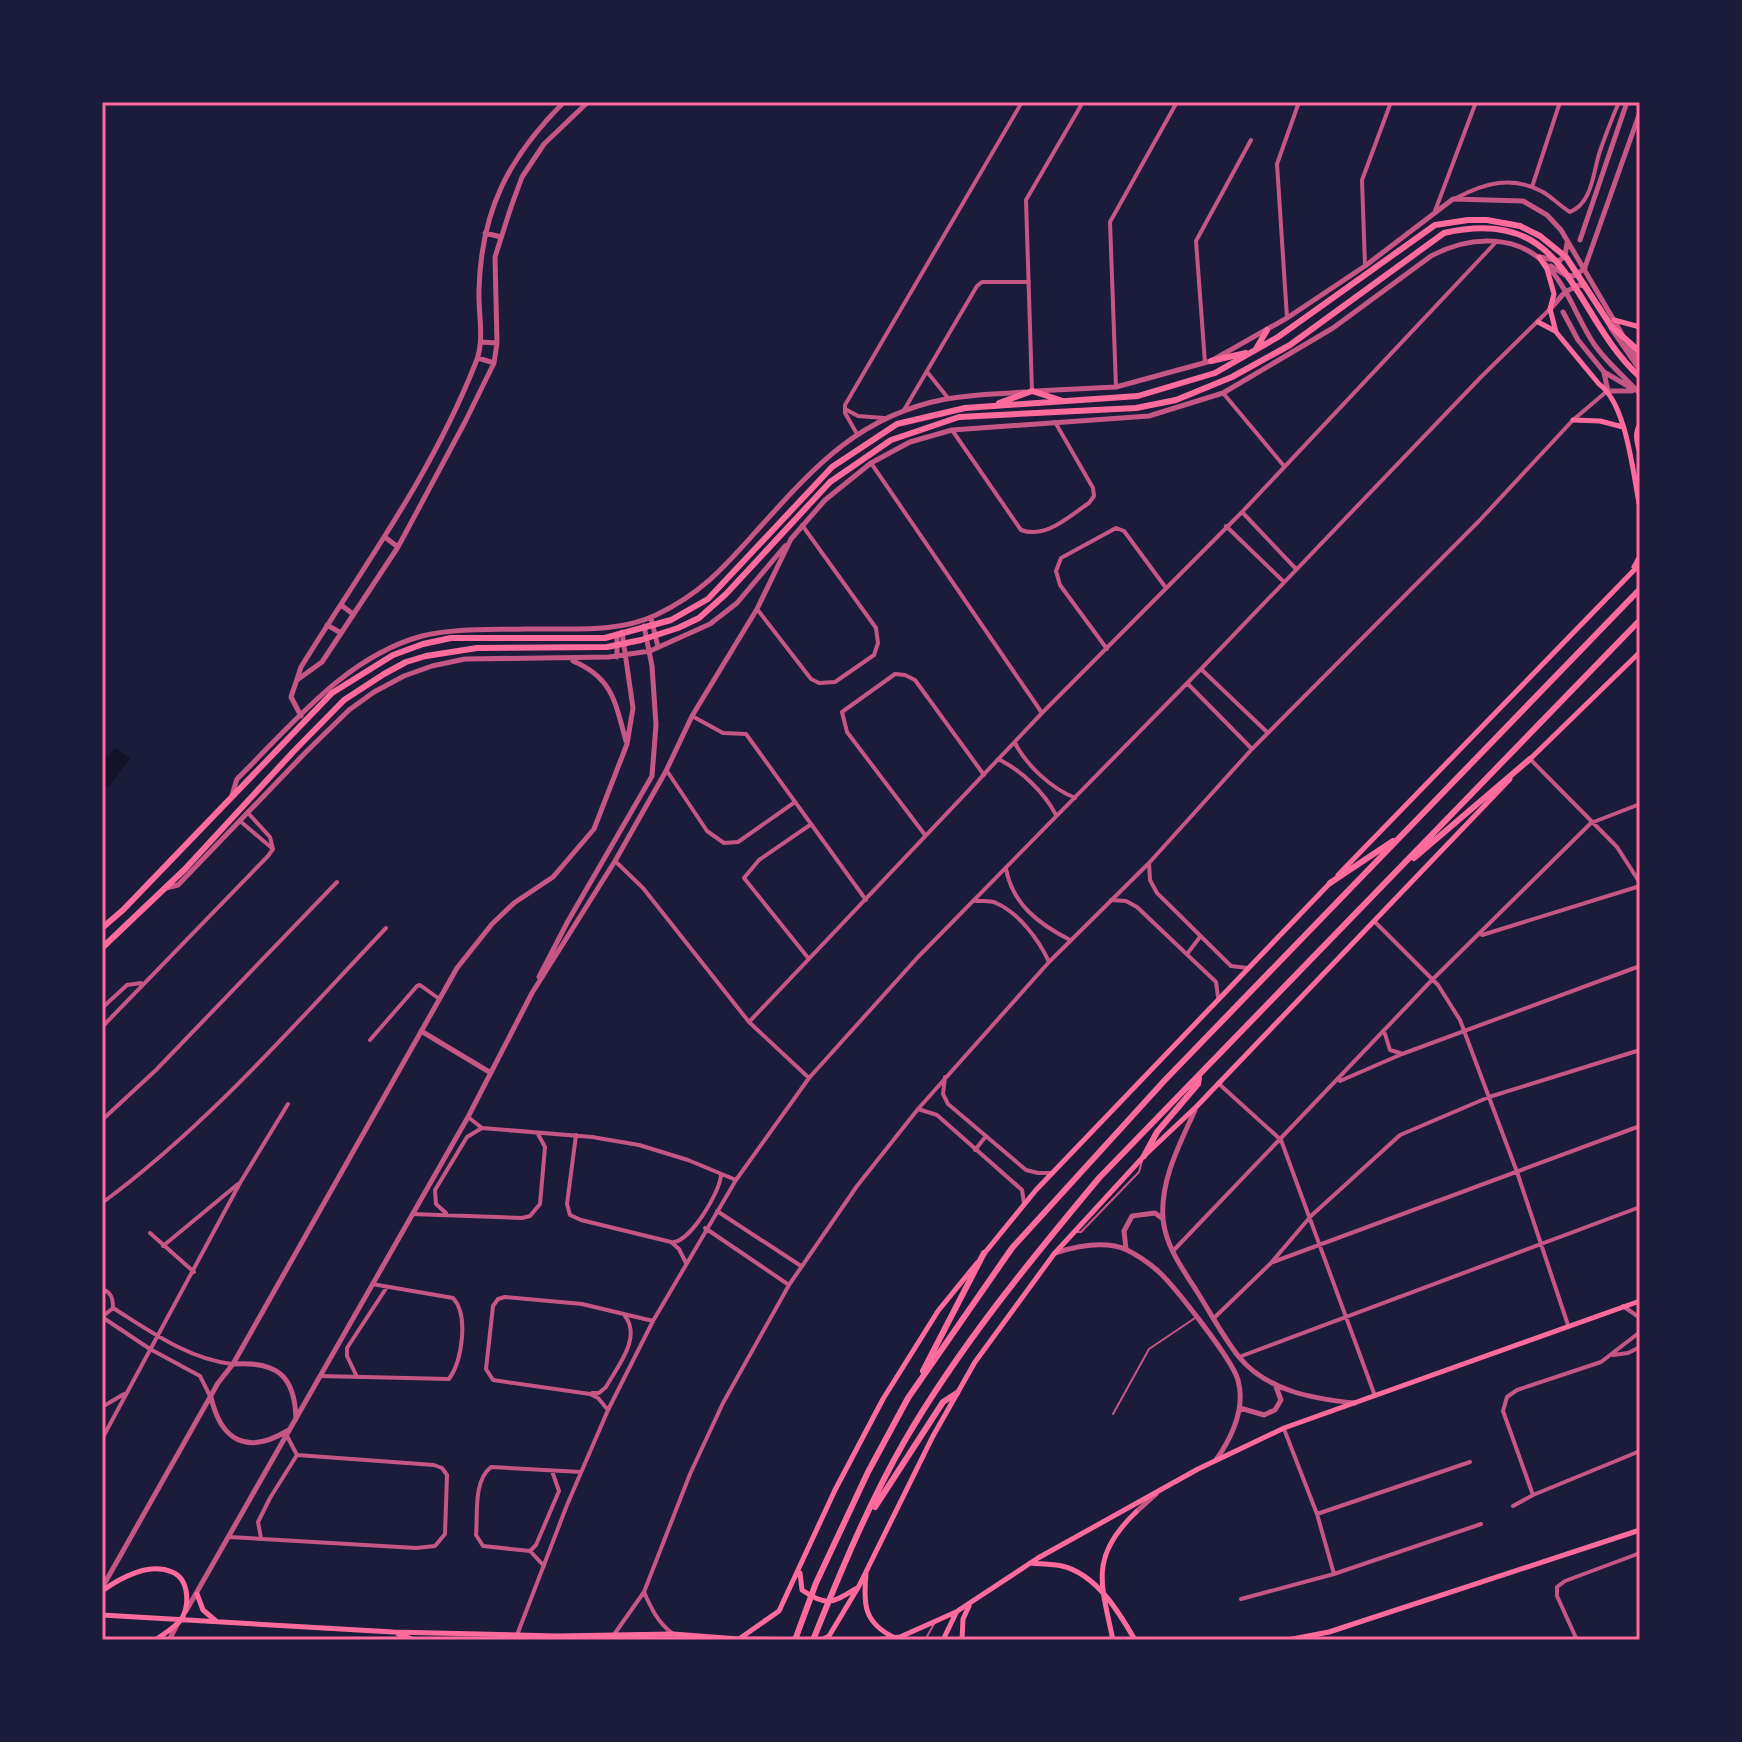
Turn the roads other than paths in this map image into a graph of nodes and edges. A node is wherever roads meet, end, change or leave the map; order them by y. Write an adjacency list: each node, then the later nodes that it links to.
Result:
1 (564, 102): 13 (street)
2 (588, 102): 14 (street)
3 (1022, 102): 63 (street)
4 (1083, 102): 33 (street)
5 (1177, 102): 55 (street)
6 (1299, 102): 37 (street)
7 (1391, 102): 31 (street)
8 (1476, 102): 22 (street)
9 (1560, 102): 20 (street)
10 (1619, 102): 20 (street)
11 (1627, 102): 26 (street)
12 (1640, 112): 32 (street)
13 (546, 120): 14 (street); 15 (street)
14 (556, 132): 17 (street)
15 (533, 133): 17 (street); 18 (street)
16 (1251, 140): 48 (street)
17 (544, 144): 19 (street)
18 (508, 171): 19 (street); 24 (street)
19 (522, 177): 25 (street)
20 (1532, 187): 21 (street)
21 (1453, 199): 22 (street); 23 (street)
22 (1435, 214): 31 (street)
23 (1561, 230): 30 (street); 32 (street)
24 (485, 233): 25 (street); 28 (street)
25 (501, 237): 29 (street)
26 (1580, 240)
27 (1498, 241): 30 (street); 58 (street); 78 (street)
28 (481, 255): 29 (street); 43 (street)
29 (495, 257): 44 (street)
30 (1539, 257): 32 (street); 34 (street); 35 (main road)
31 (1365, 266): 37 (street)
32 (1585, 268): 38 (street)
33 (1029, 282): 53 (street); 56 (street)
34 (1565, 292): 35 (street); 51 (street); 59 (street)
35 (1550, 309): 39 (street); 42 (main road)
36 (1563, 312): 52 (street)
37 (1287, 318): 41 (street)
38 (1614, 320): 40 (main road); 50 (street)
39 (1538, 322): 42 (main road); 90 (street)
40 (1640, 327)
41 (1267, 330): 45 (main road); 48 (street)
42 (1556, 332): 57 (main road)
43 (481, 342): 44 (street); 47 (street)
44 (497, 343): 49 (street)
45 (1255, 352): 46 (main road); 48 (main road); 61 (main road)
46 (1640, 352)
47 (478, 358): 49 (street); 65 (street)
48 (1208, 362): 55 (street)
49 (494, 363): 68 (street)
50 (1640, 364)
51 (1640, 370)
52 (1604, 372): 57 (street); 59 (street)
53 (928, 373): 60 (street); 64 (street)
54 (1640, 377): 145 (main road)
55 (1116, 387): 56 (street)
56 (1032, 391): 60 (street); 61 (main road); 62 (main road)
57 (1608, 391): 59 (street); 67 (street); 71 (main road)
58 (1223, 393): 69 (street); 78 (street)
59 (1640, 394)
60 (948, 398): 64 (street)
61 (1063, 401): 62 (main road)
62 (991, 406): 126 (main road)
63 (845, 409): 66 (street); 73 (street)
64 (904, 410): 66 (street)
65 (452, 416): 68 (street); 74 (street)
66 (888, 418): 73 (street)
67 (1573, 420): 71 (main road); 118 (street)
68 (465, 422): 75 (street)
69 (1055, 422): 72 (street); 72 (street)
70 (1640, 424): 76 (main road)
71 (1623, 427): 79 (main road)
72 (952, 430): 77 (street)
73 (857, 434): 98 (street)
74 (444, 436): 75 (street); 82 (street)
75 (455, 442): 84 (street)
76 (1640, 454)
77 (871, 463): 81 (street); 115 (street)
78 (1284, 466): 80 (street)
79 (1640, 508)
80 (1242, 512): 83 (street); 90 (street)
81 (802, 525): 86 (street); 96 (street)
82 (394, 526): 84 (street); 85 (street)
83 (1226, 526): 92 (street); 93 (street)
84 (406, 534): 87 (street)
85 (386, 538): 87 (street); 95 (street)
86 (791, 539): 96 (street); 105 (street)
87 (398, 547): 97 (street)
88 (1640, 556): 91 (main road)
89 (1640, 564): 91 (main road)
90 (1296, 569): 92 (street)
91 (1629, 575): 142 (main road)
92 (1284, 582): 112 (street)
93 (1166, 588): 106 (street); 106 (street)
94 (1640, 589): 135 (main road)
95 (341, 605): 97 (street); 101 (street)
96 (757, 609): 117 (street)
97 (353, 614): 104 (street)
98 (651, 618): 100 (street); 105 (street)
99 (1640, 620): 143 (main road)
100 (643, 621): 103 (street); 107 (street)
101 (327, 625): 104 (street); 113 (street)
102 (614, 627): 103 (street); 110 (street); 116 (street)
103 (622, 627): 109 (street)
104 (341, 633): 113 (street)
105 (658, 647): 107 (street)
106 (1107, 649): 115 (street)
107 (650, 651): 109 (street); 163 (street)
108 (1640, 652): 123 (main road)
109 (625, 656): 110 (street); 120 (street)
110 (617, 657): 111 (street)
111 (568, 659): 120 (street); 130 (street)
112 (1201, 669): 114 (street); 118 (street)
113 (296, 681): 116 (street)
114 (1187, 683): 121 (street); 127 (street)
115 (1042, 713): 119 (street)
116 (301, 716): 126 (street)
117 (692, 716): 124 (street); 128 (street)
118 (1268, 733): 121 (street)
119 (1015, 743): 122 (street); 127 (street)
120 (627, 744): 165 (street)
121 (1252, 749): 139 (street)
122 (998, 759): 125 (street); 131 (street)
123 (1530, 759): 133 (street); 143 (main road); 149 (main road)
124 (666, 771): 128 (street); 138 (street)
125 (984, 775): 136 (street); 136 (street)
126 (232, 796): 150 (main road)
127 (1075, 798): 131 (street)
128 (795, 802): 134 (street)
129 (1640, 804): 133 (street)
130 (248, 813): 132 (street); 137 (street)
131 (1057, 816): 140 (street)
132 (240, 821): 137 (street); 145 (street)
133 (1591, 823): 144 (street); 153 (street)
134 (811, 825): 146 (street); 157 (street)
135 (1406, 833): 142 (main road); 252 (main road)
136 (925, 835): 146 (street)
137 (273, 849): 162 (street)
138 (615, 861): 163 (street); 167 (street)
139 (1149, 863): 147 (street); 152 (street)
140 (1006, 869): 148 (street); 154 (street)
141 (337, 882): 186 (street)
142 (1330, 883): 160 (main road)
143 (1384, 884): 176 (main road)
144 (1640, 885): 153 (street)
145 (165, 888): 155 (main road)
146 (866, 900): 157 (street)
147 (1111, 900): 154 (street); 156 (street)
148 (976, 901): 158 (street); 178 (street)
149 (1375, 922): 161 (street); 180 (main road)
150 (102, 928)
151 (386, 928): 200 (street)
152 (1201, 936): 156 (street); 160 (street)
153 (1478, 937): 161 (street)
154 (1070, 940): 158 (street)
155 (102, 948)
156 (1187, 954): 164 (street)
157 (809, 959): 167 (street)
158 (1049, 962): 177 (street)
159 (1640, 966): 170 (street)
160 (1248, 968): 164 (main road)
161 (1432, 980): 170 (street); 171 (street)
162 (143, 982): 166 (street); 168 (street)
163 (532, 993): 175 (street)
164 (1218, 997): 197 (main road)
165 (438, 998): 169 (street); 172 (street)
166 (102, 1008)
167 (749, 1022): 178 (street)
168 (102, 1027)
169 (421, 1031): 175 (street); 243 (street)
170 (1463, 1031): 174 (street); 181 (street)
171 (1385, 1032): 174 (street); 179 (street)
172 (370, 1040)
173 (1640, 1050): 181 (street)
174 (1402, 1054): 179 (street)
175 (491, 1073): 185 (street)
176 (1199, 1076): 194 (main road); 275 (main road)
177 (945, 1077): 184 (street); 191 (street)
178 (809, 1078): 198 (street)
179 (1338, 1082): 192 (street)
180 (1218, 1083): 183 (main road); 192 (street)
181 (1489, 1097): 195 (street); 206 (street)
182 (288, 1104): 199 (street)
183 (1197, 1106): 194 (main road); 207 (street)
184 (918, 1109): 193 (street); 220 (street)
185 (468, 1117): 188 (street); 204 (street)
186 (102, 1120)
187 (1640, 1126): 195 (street)
188 (482, 1128): 189 (street); 205 (street)
189 (537, 1132): 190 (street); 205 (street)
190 (576, 1135): 196 (street); 210 (street)
191 (986, 1136): 193 (street); 197 (street)
192 (1281, 1140): 206 (street); 215 (street)
193 (975, 1150): 201 (street)
194 (1144, 1156): 217 (main road)
195 (1517, 1172): 211 (street); 213 (street)
196 (721, 1173): 198 (street); 210 (street)
197 (1053, 1173): 201 (main road)
198 (736, 1180): 203 (street)
199 (240, 1183): 212 (street); 221 (street)
200 (102, 1203)
201 (1024, 1203): 216 (main road)
202 (1640, 1207): 211 (street)
203 (717, 1211): 208 (street); 220 (street)
204 (412, 1214): 205 (street); 222 (street)
205 (448, 1215)
206 (1311, 1216): 213 (street); 219 (street)
207 (1163, 1220): 214 (street); 215 (street)
208 (705, 1228): 218 (street); 223 (street)
209 (150, 1233): 212 (street)
210 (671, 1242): 218 (street)
211 (1543, 1244): 230 (street); 236 (street)
212 (163, 1246): 221 (street)
213 (1320, 1246): 219 (street); 230 (street)
214 (1126, 1249): 217 (street); 234 (street)
215 (1172, 1252): 232 (street)
216 (984, 1253): 252 (main road); 280 (main road)
217 (1054, 1254): 248 (main road)
218 (686, 1263): 235 (street)
219 (1271, 1263): 232 (street)
220 (801, 1266): 223 (street)
221 (194, 1272): 238 (street)
222 (372, 1284): 224 (street); 244 (street)
223 (789, 1285): 287 (street)
224 (387, 1287): 245 (street); 245 (street)
225 (102, 1289): 228 (street)
226 (1640, 1301): 227 (main road)
227 (1623, 1306): 233 (street); 236 (main road)
228 (113, 1308): 231 (street); 238 (street)
229 (624, 1315): 235 (street); 249 (street); 249 (street)
230 (1345, 1316): 242 (street); 251 (street)
231 (102, 1317): 240 (street)
232 (1214, 1318): 242 (street)
233 (1640, 1318)
234 (1197, 1319): 255 (street); 257 (lane)
235 (653, 1321): 256 (street)
236 (1568, 1325): 251 (main road)
237 (1640, 1332): 241 (street)
238 (158, 1336): 240 (street); 243 (street)
239 (1640, 1347): 241 (street)
240 (150, 1349): 247 (street); 250 (street)
241 (1610, 1355): 269 (street)
242 (1239, 1357): 246 (street)
243 (233, 1364): 250 (street); 258 (street)
244 (320, 1376): 245 (street); 258 (street)
245 (357, 1377)
246 (1275, 1384): 253 (street); 255 (street)
247 (125, 1393): 254 (street); 261 (street)
248 (957, 1393): 275 (main road); 283 (main road)
249 (590, 1394): 256 (street)
250 (210, 1396): 260 (street); 286 (street)
251 (1375, 1396): 253 (main road)
252 (908, 1398): 311 (main road)
253 (1356, 1403): 259 (main road)
254 (102, 1407)
255 (1240, 1408): 264 (street)
256 (608, 1410): 267 (street)
257 (1113, 1414)
258 (296, 1420): 260 (street)
259 (1284, 1428): 264 (main road); 272 (street)
260 (288, 1432): 263 (street); 276 (street)
261 (102, 1439)
262 (1640, 1451): 269 (street)
263 (297, 1455): 277 (street); 277 (street)
264 (1216, 1460): 268 (main road)
265 (1470, 1462): 272 (street)
266 (552, 1471): 267 (street); 278 (street); 278 (street)
267 (581, 1472): 282 (street)
268 (1156, 1494): 271 (street); 281 (main road)
269 (1533, 1495): 270 (street)
270 (1513, 1506)
271 (1136, 1512): 318 (main road)
272 (1317, 1514): 284 (street)
273 (1481, 1524): 284 (street)
274 (1640, 1530): 320 (main road)
275 (858, 1534): 312 (main road)
276 (229, 1537): 277 (street); 288 (street)
277 (261, 1538)
278 (530, 1551): 282 (street)
279 (1640, 1553): 321 (street)
280 (802, 1563): 285 (main road); 304 (main road)
281 (1030, 1563): 290 (main road); 319 (main road)
282 (544, 1566): 301 (street)
283 (866, 1571): 285 (main road); 303 (main road)
284 (1334, 1574): 289 (street)
285 (859, 1586): 312 (main road)
286 (102, 1590): 293 (main road)
287 (644, 1592): 300 (street); 302 (street)
288 (197, 1594): 293 (street); 294 (main road)
289 (1241, 1599)
290 (969, 1605): 291 (main road); 317 (main road)
291 (956, 1612): 295 (main road); 316 (main road)
292 (102, 1615): 293 (main road)
293 (181, 1620): 294 (main road); 305 (main road); 306 (street)
294 (217, 1622): 296 (main road)
295 (934, 1623): 303 (main road); 315 (lane)
296 (393, 1632): 297 (main road); 307 (main road)
297 (448, 1633): 298 (main road); 308 (main road)
298 (463, 1634): 299 (main road); 309 (main road)
299 (499, 1634): 301 (main road); 310 (main road)
300 (673, 1634): 302 (main road); 304 (main road)
301 (517, 1635): 302 (main road)
302 (613, 1636)
303 (896, 1638): 314 (main road)
304 (739, 1639): 312 (main road)
305 (155, 1640)
306 (169, 1640)
307 (415, 1640)
308 (443, 1640)
309 (469, 1640)
310 (488, 1640)
311 (795, 1640)
312 (820, 1640)
313 (874, 1640): 314 (main road)
314 (884, 1640)
315 (925, 1640)
316 (943, 1640)
317 (962, 1640)
318 (1113, 1640)
319 (1135, 1640)
320 (1287, 1640)
321 (1577, 1640)

